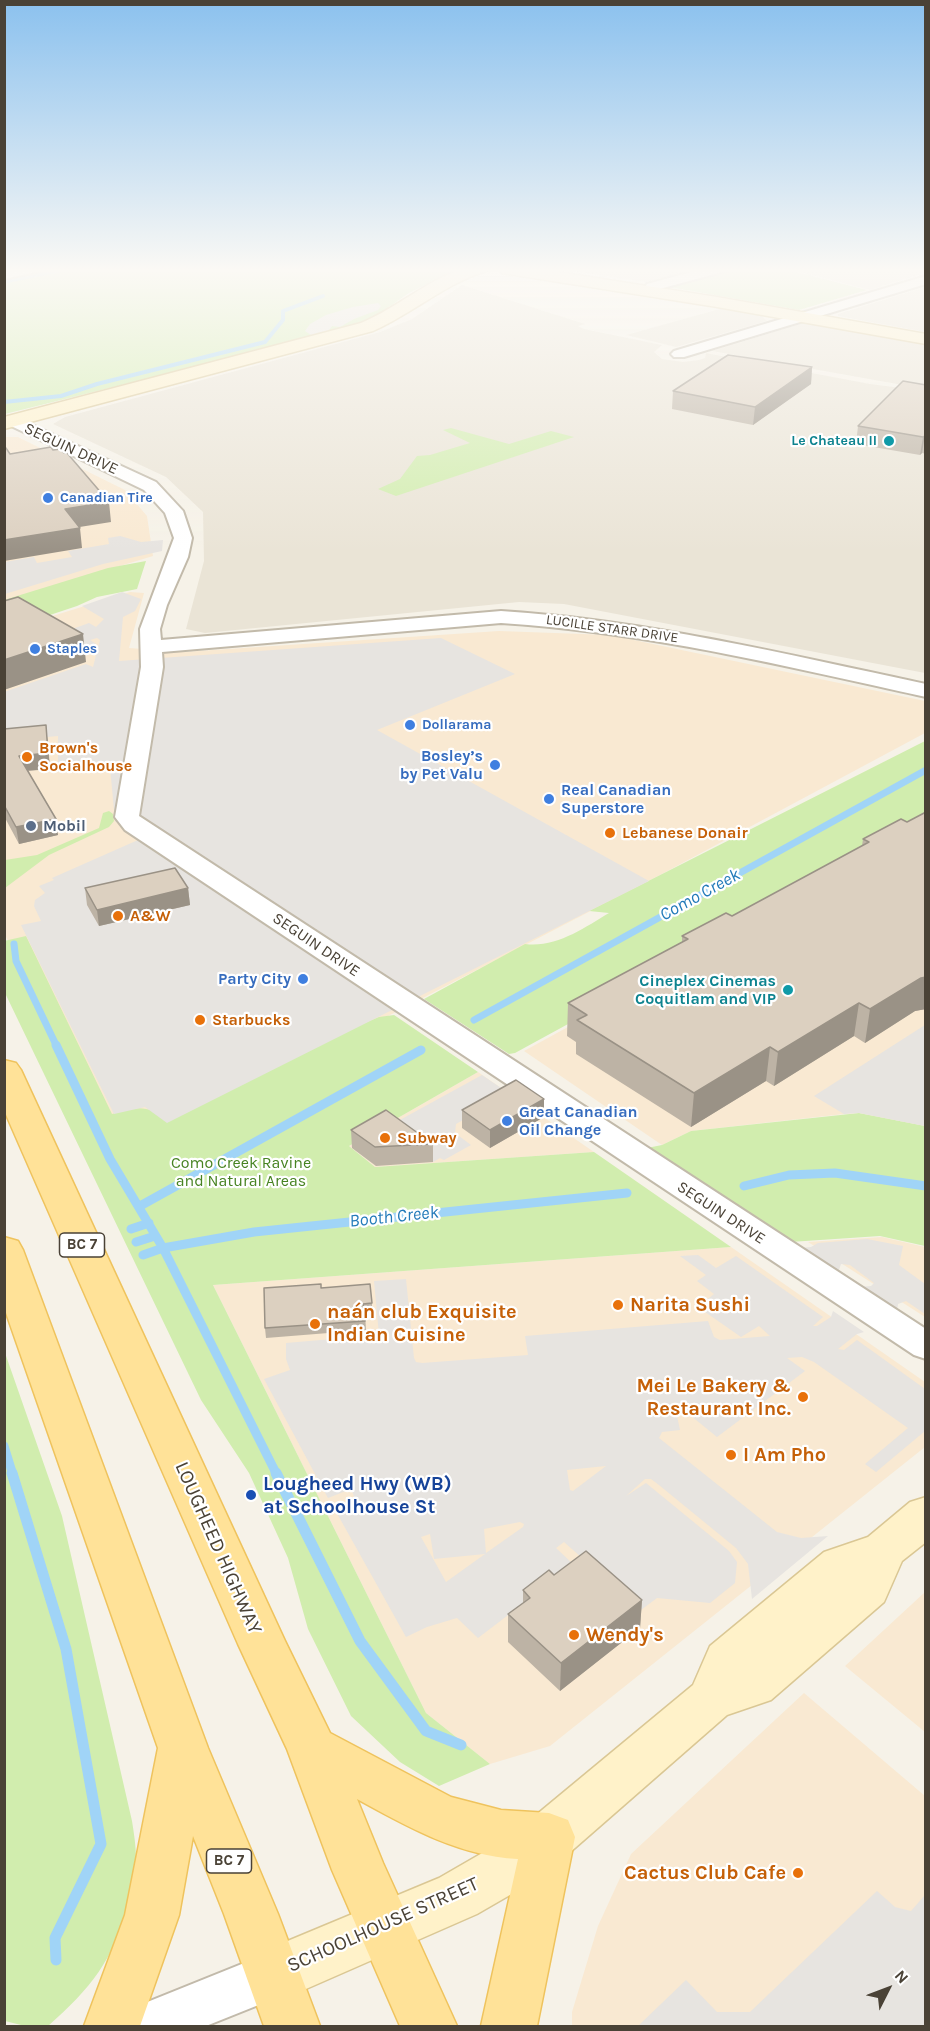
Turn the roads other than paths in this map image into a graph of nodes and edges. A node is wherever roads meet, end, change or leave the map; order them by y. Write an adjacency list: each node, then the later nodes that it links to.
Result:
1 (233, 363): 2 (main road)
2 (9, 422): 3 (street, SEGUIN DRIVE)
3 (151, 647): 4 (street, LUCILLE STARR DRIVE); 7 (street, SEGUIN DRIVE)
4 (926, 691)
5 (4, 1070): 10 (main road, LOUGHEED HIGHWAY / BC 7)
6 (4, 1250): 9 (main road, BC 7)
7 (926, 1346)
8 (926, 1515): 11 (main road, SCHOOLHOUSE STREET)
9 (183, 1748): 13 (main road, BC 7); 14 (main road)
10 (312, 1749): 11 (main road); 12 (main road, LOUGHEED HIGHWAY / BC 7)
11 (549, 1837): 12 (main road, SCHOOLHOUSE STREET); 18 (main road)
12 (385, 1927): 13 (main road, SCHOOLHOUSE STREET); 17 (main road, LOUGHEED HIGHWAY / BC 7)
13 (274, 1975): 15 (street, SCHOOLHOUSE STREET); 16 (main road, BC 7)
14 (112, 2026)
15 (147, 2026)
16 (292, 2026)
17 (429, 2026)
18 (509, 2026)

